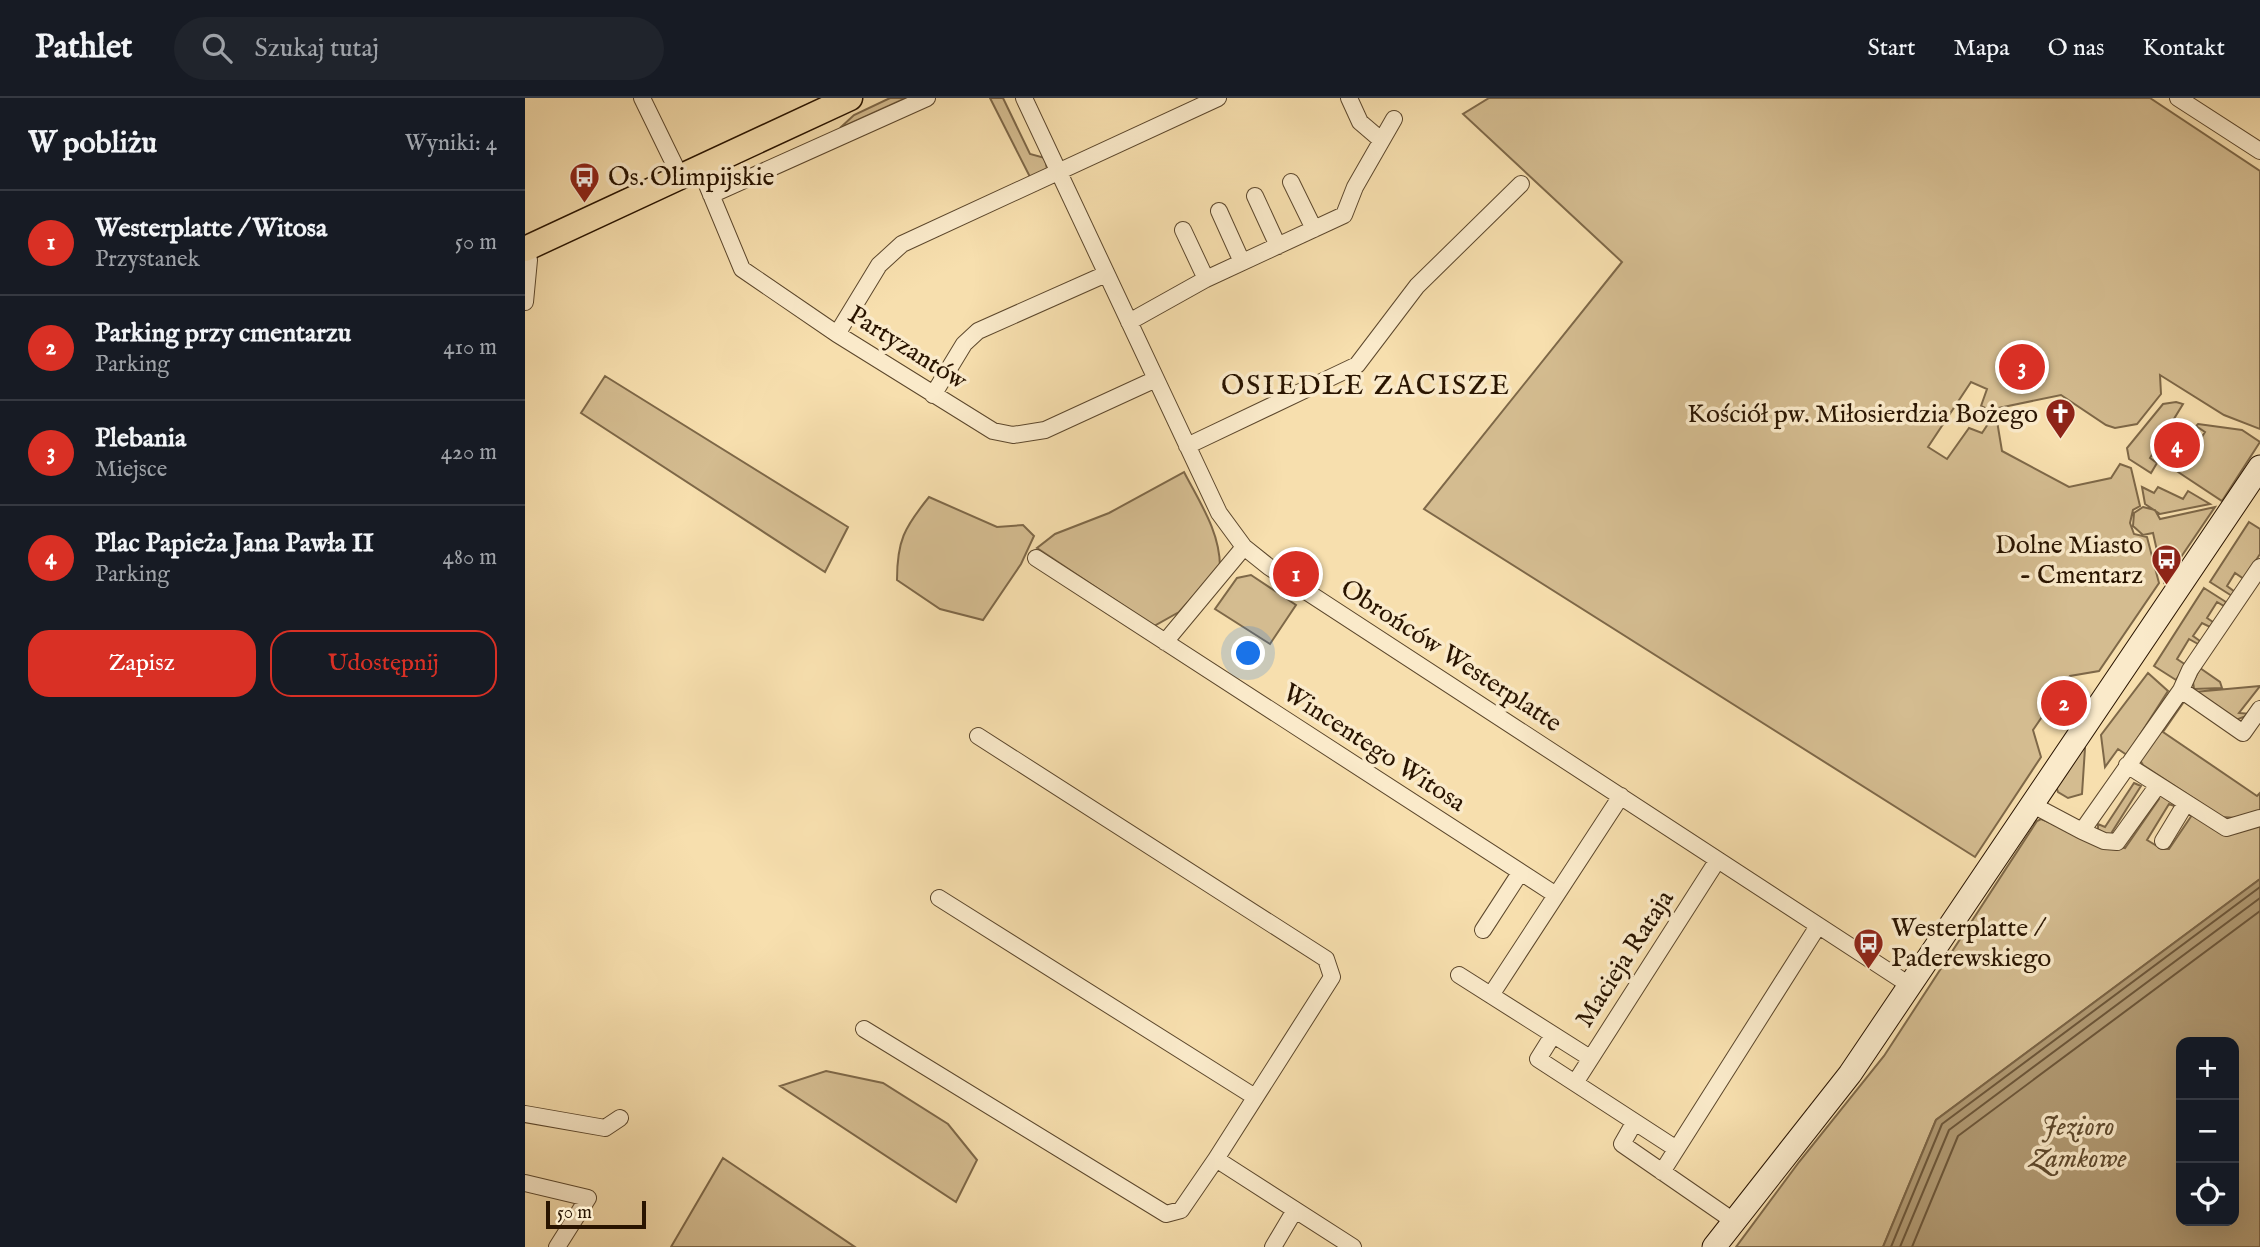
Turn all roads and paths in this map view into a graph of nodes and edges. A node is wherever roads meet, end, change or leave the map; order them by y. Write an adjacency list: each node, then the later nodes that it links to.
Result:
1 (642, 98): 13 (street, Partyzantów)
2 (850, 98): 13 (main road)
3 (927, 98): 16 (street)
4 (1024, 98): 12 (street, Obrońców Westerplatte)
5 (1218, 98): 12 (street)
6 (1349, 98): 10 (street)
7 (2178, 98): 8 (street)
8 (2202, 105): 11 (street)
9 (1394, 119): 10 (street)
10 (1381, 140): 19 (street)
11 (2260, 151)
12 (1059, 170): 24 (street, Obrońców Westerplatte); 28 (street)
13 (690, 172): 16 (street, Partyzantów); 22 (main road)
14 (1291, 182): 19 (street)
15 (1521, 184): 31 (street)
16 (711, 195): 28 (street, Partyzantów)
17 (1255, 196): 21 (street)
18 (1219, 211): 23 (street)
19 (1314, 229): 21 (street)
20 (1183, 230): 25 (street)
21 (1278, 246): 23 (street)
22 (525, 251): 26 (street)
23 (1242, 262): 25 (street)
24 (1106, 274): 27 (street, Obrońców Westerplatte); 30 (street)
25 (1206, 279): 27 (street)
26 (525, 302)
27 (1129, 322): 29 (street, Obrońców Westerplatte)
28 (837, 334): 30 (street, Partyzantów)
29 (1156, 379): 30 (street, Partyzantów); 31 (street, Obrońców Westerplatte)
30 (933, 395)
31 (1187, 446): 33 (street, Obrońców Westerplatte)
32 (2260, 467): 44 (main road)
33 (1244, 547): 36 (street); 42 (street, Obrońców Westerplatte)
34 (1035, 558): 36 (street, Wincentego Witosa)
35 (2260, 566): 37 (street)
36 (1165, 642): 49 (street, Wincentego Witosa)
37 (2181, 690): 38 (street); 40 (street)
38 (2260, 709)
39 (978, 736): 61 (street)
40 (2127, 765): 41 (street); 46 (street)
41 (2158, 785): 43 (street); 46 (street)
42 (1621, 796): 48 (street, Obrońców Westerplatte); 50 (street)
43 (2186, 803): 45 (street); 47 (street)
44 (2031, 804): 46 (street); 55 (main road)
45 (2260, 818)
46 (2082, 831)
47 (2163, 841)
48 (1717, 861): 52 (street, Obrońców Westerplatte); 59 (street, Macieja Rataja)
49 (1520, 873): 50 (street, Wincentego Witosa); 53 (street)
50 (1556, 895): 56 (street)
51 (939, 898): 61 (street)
52 (1818, 926): 55 (street, Obrońców Westerplatte); 65 (street)
53 (1483, 930)
54 (1459, 975): 56 (street)
55 (1911, 986): 70 (main road)
56 (1491, 995): 58 (street)
57 (864, 1029): 66 (street)
58 (1553, 1035): 59 (street); 60 (street)
59 (1590, 1058): 60 (street, Macieja Rataja)
60 (1575, 1083): 64 (street)
61 (1255, 1097): 66 (street)
62 (525, 1114): 63 (street)
63 (620, 1118)
64 (1634, 1123): 65 (street); 67 (street)
65 (1675, 1148): 67 (street)
66 (1216, 1158): 69 (street)
67 (1663, 1172): 70 (street)
68 (525, 1183): 71 (street)
69 (1296, 1210): 72 (street); 73 (street)
70 (1735, 1222): 74 (main road)
71 (557, 1247)
72 (1273, 1247)
73 (1353, 1247)
74 (1714, 1247)

